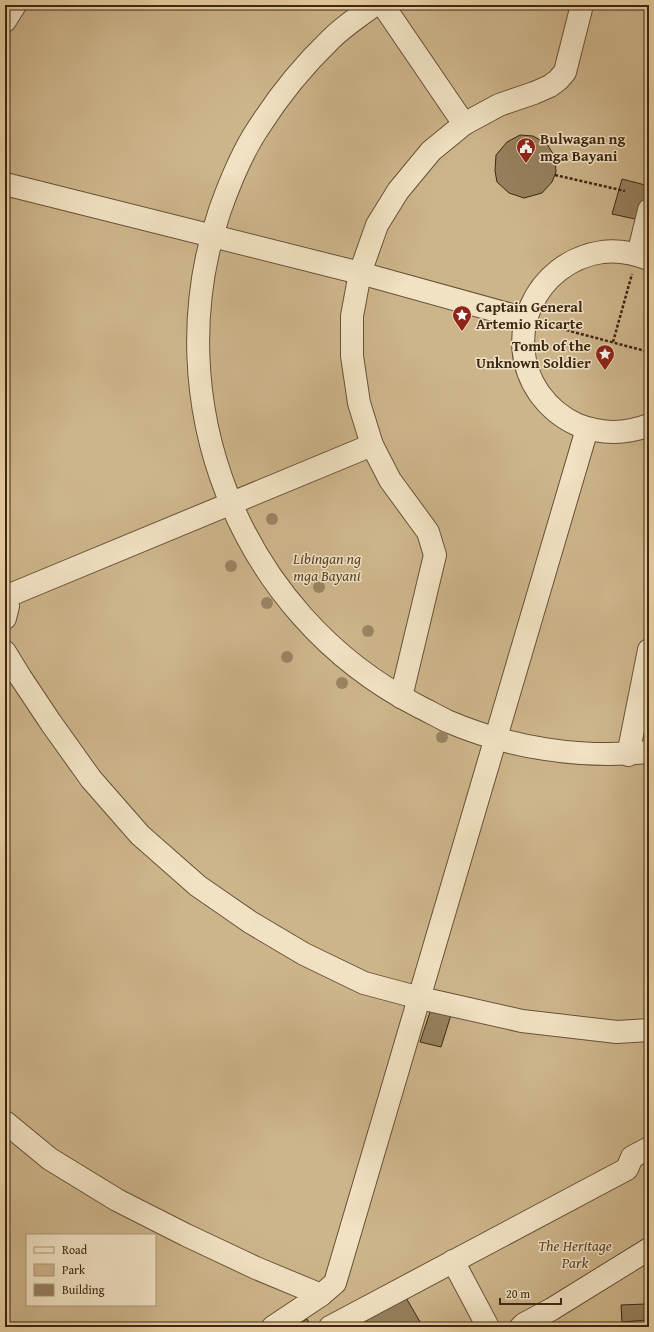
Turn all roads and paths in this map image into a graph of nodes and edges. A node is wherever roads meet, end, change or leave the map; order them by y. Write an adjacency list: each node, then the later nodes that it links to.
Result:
1 (15, 5): 5 (street)
2 (374, 5): 11 (street)
3 (383, 5): 6 (street)
4 (582, 5): 6 (street)
5 (5, 21)
6 (464, 124): 13 (street)
7 (555, 175): 9 (path)
8 (5, 184): 11 (street)
9 (625, 191)
10 (649, 210): 12 (street)
11 (211, 237): 13 (street); 20 (street)
12 (643, 257): 14 (street); 15 (path)
13 (360, 273): 14 (street); 19 (street)
14 (526, 319): 15 (path); 18 (street)
15 (613, 342): 16 (path)
16 (649, 352)
17 (649, 425): 18 (street)
18 (587, 429): 26 (street)
19 (372, 445): 20 (street); 25 (street)
20 (230, 504): 21 (street); 25 (street)
21 (5, 597): 22 (street)
22 (5, 618)
23 (649, 650): 27 (street)
24 (5, 652): 28 (street)
25 (401, 697): 26 (street)
26 (496, 738): 27 (street); 28 (street)
27 (639, 754)
28 (420, 998): 29 (street); 34 (street)
29 (649, 1030)
30 (5, 1122): 34 (street)
31 (649, 1148): 33 (street)
32 (649, 1249): 38 (street)
33 (453, 1260): 36 (street); 37 (street)
34 (321, 1295): 35 (street)
35 (273, 1327)
36 (330, 1327)
37 (488, 1327)
38 (521, 1327)

